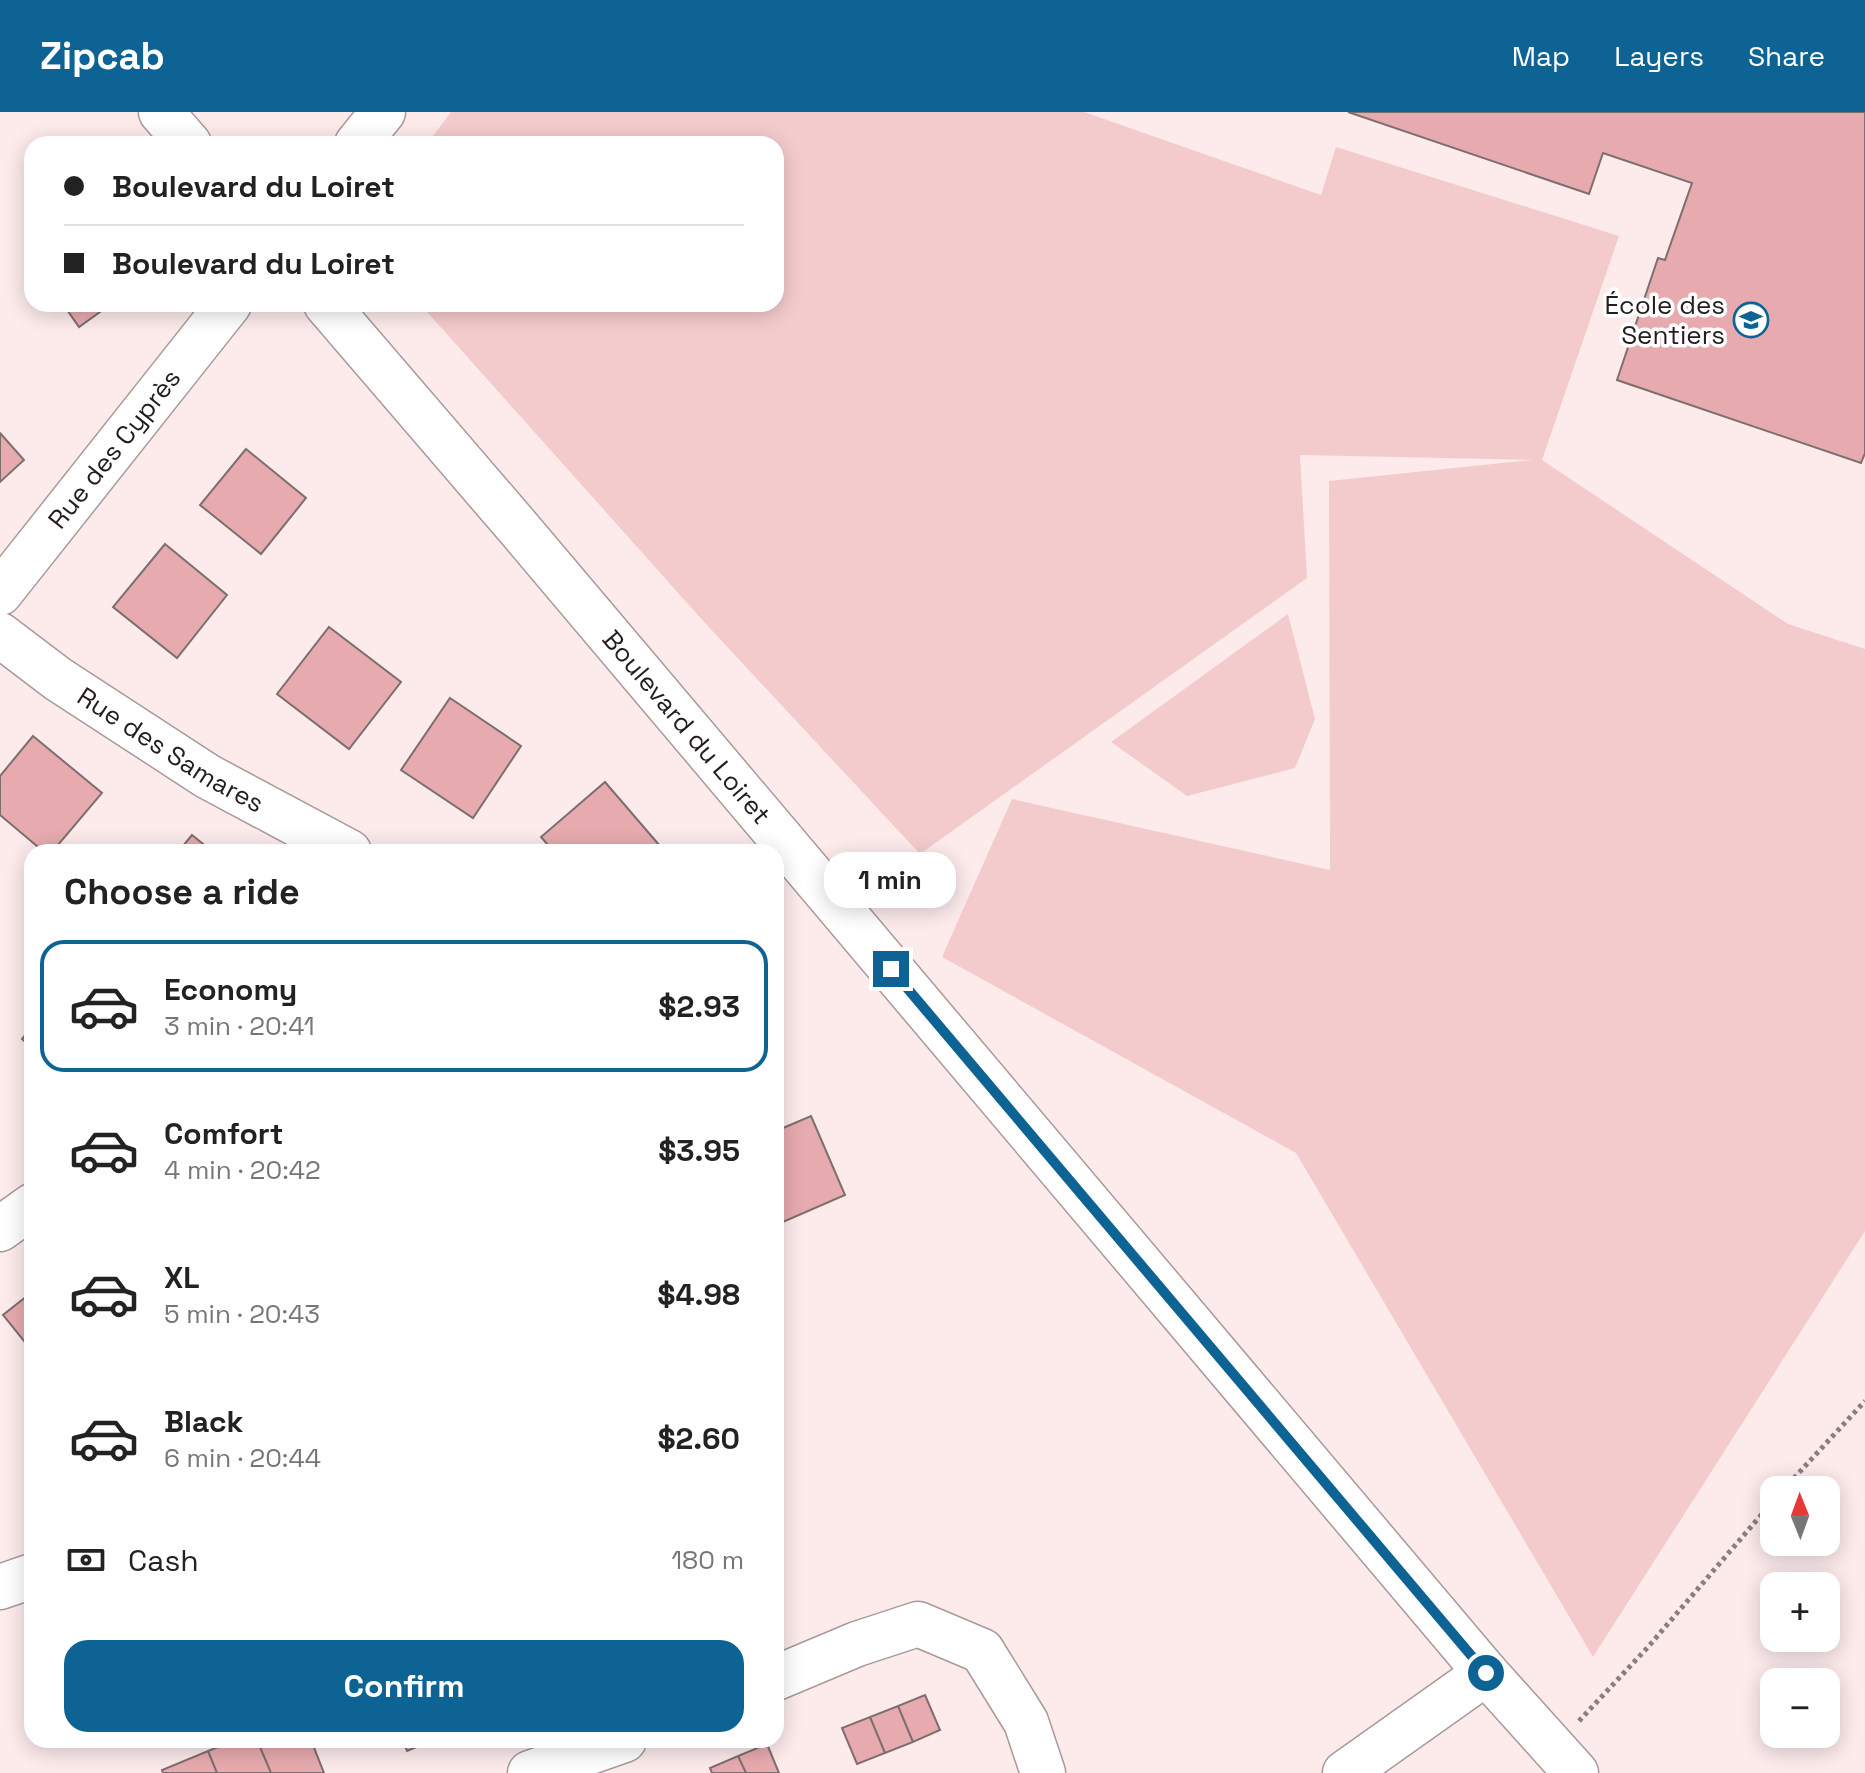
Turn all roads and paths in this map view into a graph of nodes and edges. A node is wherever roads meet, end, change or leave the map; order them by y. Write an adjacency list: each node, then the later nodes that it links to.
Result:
1 (161, 112): 3 (street)
2 (383, 112): 4 (street)
3 (182, 136)
4 (364, 136)
5 (223, 312): 7 (street, Rue des Cyprès)
6 (333, 312): 17 (street, Boulevard du Loiret)
7 (0, 593)
8 (0, 635): 9 (street, Rue des Samares)
9 (334, 844)
10 (24, 1212): 11 (street)
11 (0, 1229)
12 (1865, 1401): 13 (path)
13 (1796, 1476)
14 (1760, 1516): 20 (path)
15 (24, 1579): 16 (street)
16 (0, 1587)
17 (1486, 1673): 20 (street, Boulevard du Loiret); 23 (street)
18 (784, 1675): 22 (street)
19 (604, 1756): 21 (street)
20 (1565, 1761)
21 (530, 1773)
22 (1043, 1773)
23 (1345, 1773)

